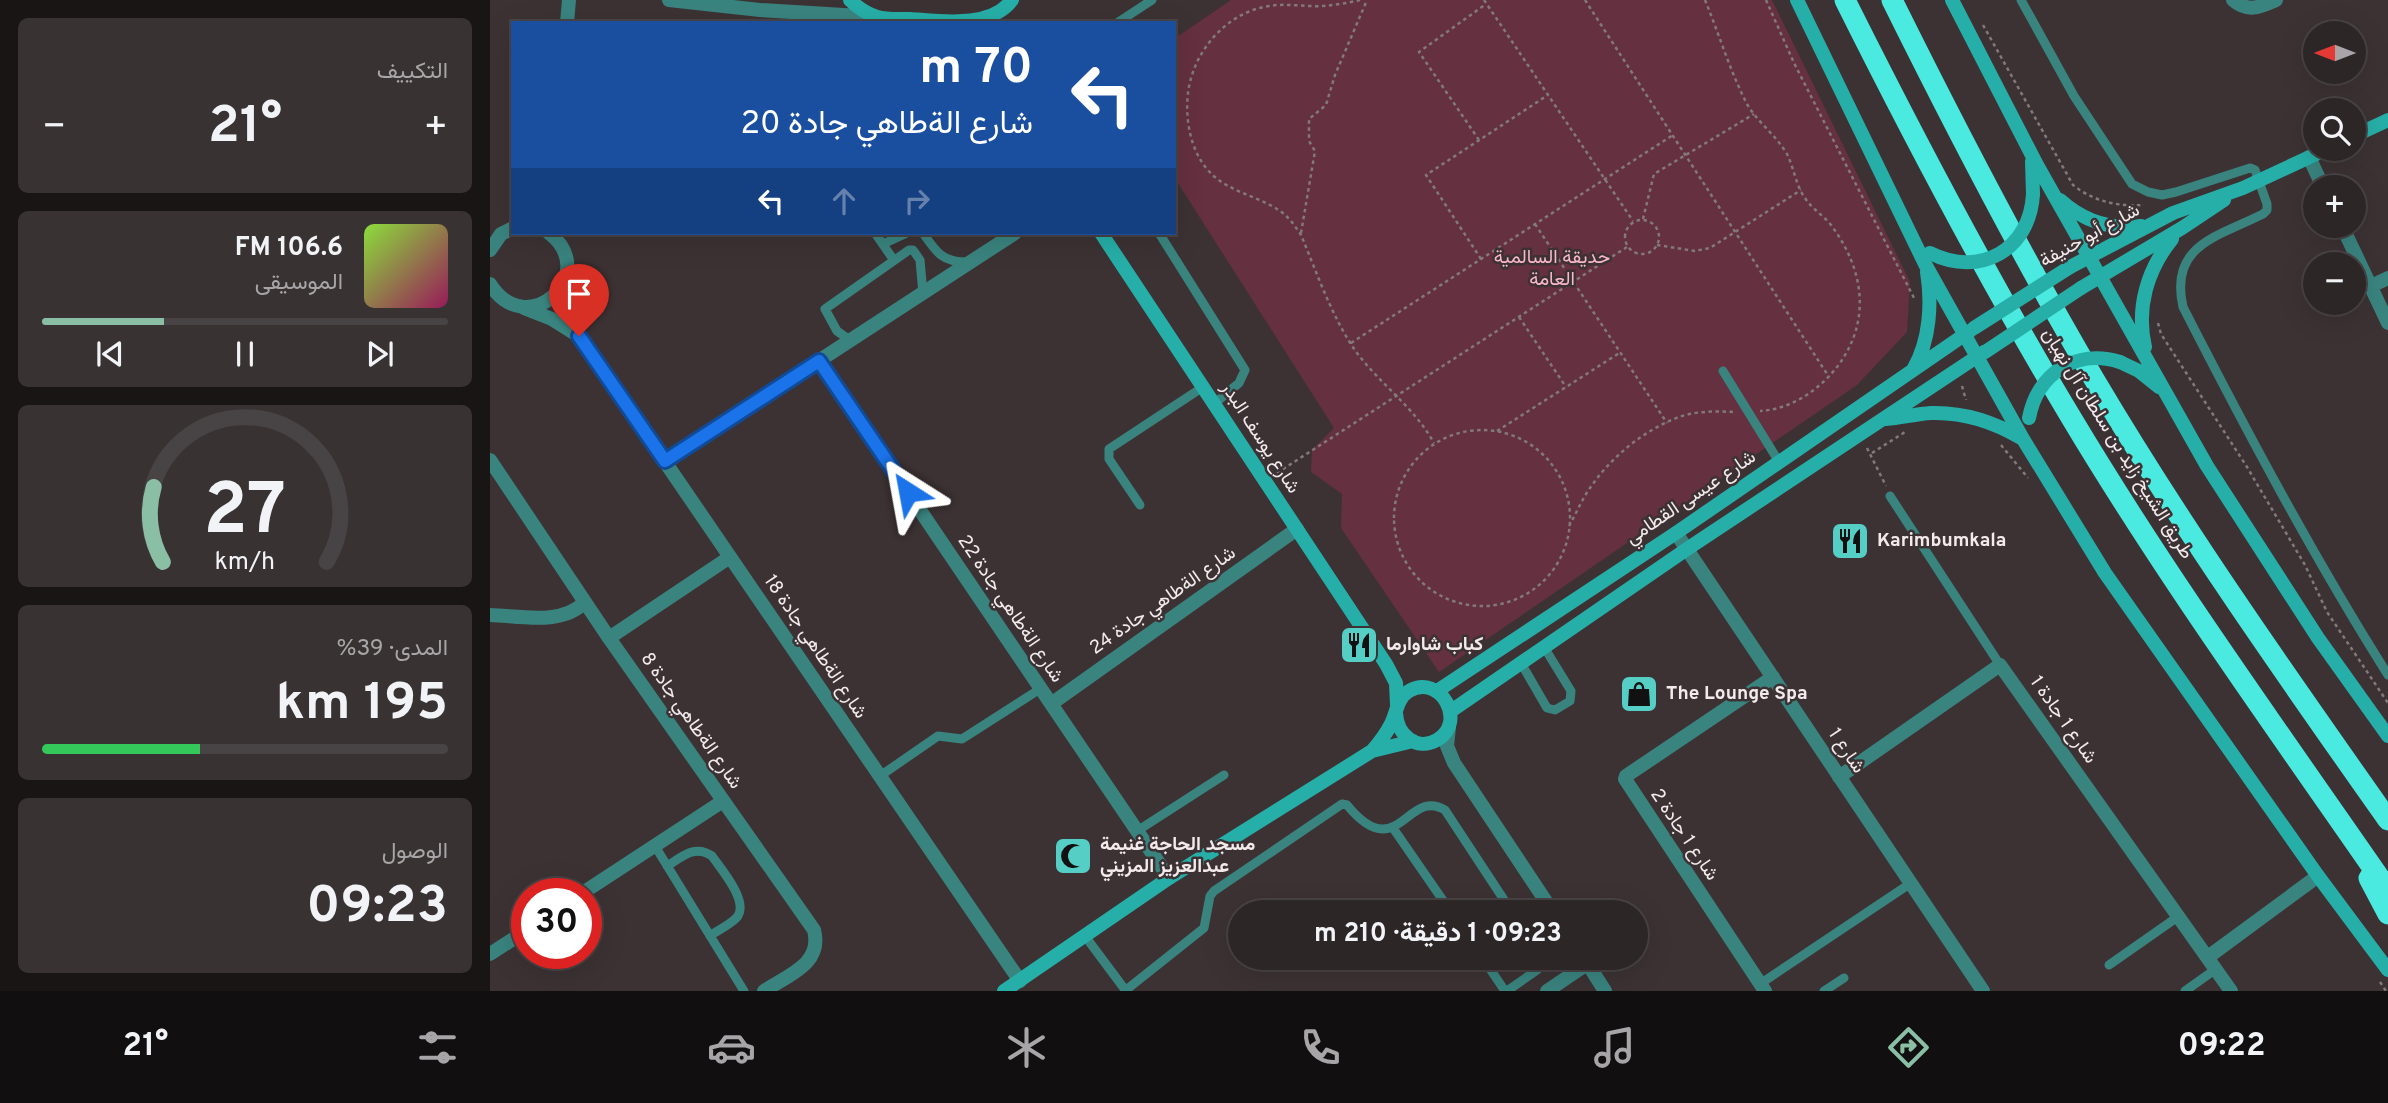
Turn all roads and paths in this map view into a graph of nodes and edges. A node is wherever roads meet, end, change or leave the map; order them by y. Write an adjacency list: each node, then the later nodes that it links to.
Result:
1 (569, 0): 21 (street)
2 (669, 0): 20 (street)
3 (850, 0): 20 (street)
4 (1152, 0): 25 (lane)
5 (1360, 0): 54 (path)
6 (1367, 0): 54 (path)
7 (1585, 0): 30 (path)
8 (1705, 0): 27 (path)
9 (1766, 0): 74 (path)
10 (1797, 0): 62 (street)
11 (1845, 0): 139 (highway, طريق الشيخ زايد بن سلطان آل نهيان)
12 (1892, 0): 140 (highway, طريق الشيخ زايد بن سلطان آل نهيان)
13 (1952, 0): 32 (street)
14 (2021, 0): 36 (lane)
15 (2233, 0): 16 (street)
16 (2276, 0)
17 (1485, 2): 26 (path); 31 (path)
18 (1010, 3): 23 (street); 24 (street)
19 (1977, 14): 40 (path)
20 (878, 17): 22 (street)
21 (567, 21)
22 (928, 21)
23 (953, 21)
24 (998, 21)
25 (1121, 21)
26 (1548, 94): 31 (path); 35 (path)
27 (1754, 114): 33 (path); 38 (path)
28 (2388, 120): 29 (street)
29 (2366, 130)
30 (1673, 135): 33 (path); 35 (path)
31 (1479, 140): 64 (path)
32 (2031, 153): 39 (street); 62 (street, bridge)
33 (1685, 154): 41 (path); 47 (path)
34 (2303, 160): 36 (street, شارع أبو حنيفة)
35 (1605, 179): 42 (path); 43 (path)
36 (2260, 181): 37 (street, شارع أبو حنيفة); 122 (lane)
37 (2243, 188): 44 (street, شارع أبو حنيفة); 45 (street, شارع أبو حنيفة)
38 (1801, 190): 47 (path); 90 (path)
39 (2053, 194): 44 (street); 61 (street)
40 (2153, 204)
41 (1643, 219): 42 (path); 58 (path)
42 (1633, 221): 59 (path)
43 (1535, 224): 64 (path); 69 (path)
44 (2149, 225): 61 (street, شارع أبو حنيفة)
45 (2182, 228): 67 (street, شارع أبو حنيفة); 86 (street)
46 (511, 229): 60 (street)
47 (1736, 233): 58 (path); 90 (path)
48 (876, 235): 57 (lane)
49 (903, 235): 57 (lane)
50 (924, 235): 65 (lane)
51 (1012, 235): 65 (street)
52 (1102, 235): 91 (street, شارع يوسف البدر)
53 (1159, 235): 95 (lane)
54 (1301, 235): 82 (path)
55 (556, 236): 66 (street, شارع الةطاهي جادة 18)
56 (2348, 238): 71 (street)
57 (883, 244): 63 (lane)
58 (1657, 245): 59 (path)
59 (1627, 247): 69 (path)
60 (490, 250)
61 (2088, 256): 67 (street); 79 (street, شارع أبو حنيفة, bridge)
62 (1928, 258): 79 (street); 87 (street)
63 (893, 259): 72 (lane); 81 (lane)
64 (1481, 259): 82 (path)
65 (973, 262): 72 (street)
66 (567, 271): 75 (street); 80 (street, شارع الةطاهي جادة 18)
67 (2099, 277): 84 (street, شارع أبو حنيفة, bridge); 86 (street)
68 (2388, 278): 71 (street)
69 (1574, 282): 77 (path); 83 (path)
70 (490, 284): 73 (street)
71 (2371, 286): 78 (street)
72 (923, 294): 81 (street)
73 (496, 298): 75 (street, شارع الةطاهي جادة 18)
74 (1915, 304)
75 (523, 307): 80 (street, شارع الةطاهي جادة 18)
76 (2156, 313): 126 (path)
77 (1519, 317): 92 (path); 94 (path)
78 (2388, 323)
79 (1969, 332): 84 (street); 87 (street, شارع عيسى القطامي)
80 (579, 336): 105 (street, شارع الةطاهي جادة 18)
81 (851, 341): 85 (street)
82 (1351, 343): 94 (path)
83 (1621, 352): 92 (path); 99 (path)
84 (1981, 354): 89 (street, شارع عيسى القطامي); 103 (street)
85 (819, 361): 105 (street); 124 (street, شارع الةطاهي جادة 22)
86 (2151, 365): 93 (street)
87 (1912, 370): 106 (street, شارع عيسى القطامي)
88 (1723, 371): 96 (lane)
89 (1956, 371): 97 (path); 98 (street, شارع عيسى القطامي)
90 (1829, 377): 96 (path)
91 (1203, 387): 95 (street, شارع يوسف البدر); 109 (lane)
92 (1566, 387): 100 (path)
93 (2165, 393): 103 (street, bridge); 131 (street)
94 (1398, 395): 102 (path); 107 (path)
95 (1214, 404): 107 (street, شارع يوسف البدر)
96 (1748, 412): 99 (path); 106 (lane)
97 (1971, 417): 98 (street); 103 (street)
98 (1885, 419): 101 (street, شارع عيسى القطامي)
99 (1667, 422): 110 (path)
100 (1497, 431): 102 (path); 110 (path)
101 (1858, 436): 108 (path); 113 (street, شارع عيسى القطامي)
102 (1434, 443): 110 (path)
103 (2027, 445): 145 (street)
104 (490, 460): 115 (street, شارع الةطاهي جادة 8)
105 (665, 461): 114 (street, شارع الةطاهي جادة 18)
106 (1779, 461): 112 (street, شارع عيسى القطامي)
107 (1265, 481): 111 (street, شارع يوسف البدر)
108 (1889, 495): 121 (lane)
109 (1140, 505)
110 (1569, 526)
111 (1297, 529): 120 (street, شارع يوسف البدر); 127 (street, شارع الةطاهي جادة 24)
112 (1676, 533): 113 (street, شارع 1); 125 (street, شارع عيسى القطامي)
113 (1687, 549): 118 (street, شارع عيسى القطامي); 123 (street, شارع 1)
114 (730, 557): 117 (street); 136 (street, شارع الةطاهي جادة 18)
115 (585, 602): 116 (street); 117 (street, شارع الةطاهي جادة 8)
116 (490, 615)
117 (609, 638): 138 (street, شارع الةطاهي جادة 8)
118 (1544, 647): 119 (street, شارع عيسى القطامي); 119 (lane)
119 (1521, 663): 129 (street, شارع عيسى القطامي)
120 (1386, 664): 125 (street, شارع يوسف البدر); 128 (street, شارع يوسف البدر)
121 (2000, 665): 137 (street); 154 (street, شارع 1 جادة 1)
122 (2388, 676)
123 (1773, 677): 137 (street, شارع 1); 168 (street, شارع 1 جادة 2)
124 (1041, 689): 127 (street, شارع الةطاهي جادة 22); 136 (lane)
125 (1432, 689): 128 (street); 129 (street)
126 (2388, 703)
127 (1051, 704): 142 (street, شارع الةطاهي جادة 22)
128 (1396, 709): 132 (street); 133 (street)
129 (1451, 711): 130 (street)
130 (1449, 727): 132 (street); 134 (street)
131 (2388, 736)
132 (1417, 742): 133 (street); 134 (street)
133 (1372, 751): 146 (street)
134 (1454, 764): 152 (street)
135 (1224, 775): 142 (lane)
136 (880, 776): 167 (street, شارع الةطاهي جادة 18)
137 (1839, 777): 148 (street, شارع 1)
138 (723, 801): 143 (street); 170 (street, شارع الةطاهي جادة 8)
139 (2337, 817): 149 (highway, طريق الشيخ زايد بن سلطان آل نهيان); 153 (highway)
140 (2388, 820)
141 (1393, 828): 150 (lane); 151 (lane); 172 (lane)
142 (1137, 831): 146 (street, شارع الةطاهي جادة 22)
143 (654, 846): 144 (lane); 147 (street)
144 (667, 866): 155 (lane); 155 (lane)
145 (2318, 876): 159 (street); 165 (street)
146 (1169, 878): 156 (street)
147 (602, 880)
148 (1911, 883): 168 (lane); 177 (street, شارع 1)
149 (2388, 890)
150 (1443, 900)
151 (1504, 900)
152 (1545, 900)
153 (2388, 914)
154 (2179, 916): 159 (street, شارع 1 جادة 1); 160 (lane)
155 (710, 936): 169 (lane)
156 (1085, 936): 167 (street); 172 (lane)
157 (511, 940): 158 (street)
158 (490, 954)
159 (2212, 963): 178 (lane); 179 (street, شارع 1 جادة 1)
160 (2109, 965)
161 (1491, 970): 173 (lane)
162 (1537, 970): 173 (lane)
163 (1573, 970): 174 (street)
164 (1591, 970): 175 (street)
165 (2388, 970)
166 (1844, 978): 176 (lane)
167 (1020, 981): 171 (street)
168 (1762, 987)
169 (744, 991)
170 (764, 991)
171 (1004, 991)
172 (1126, 991)
173 (1506, 991)
174 (1547, 991)
175 (1605, 991)
176 (1824, 991)
177 (1983, 991)
178 (2185, 991)
179 (2231, 991)

